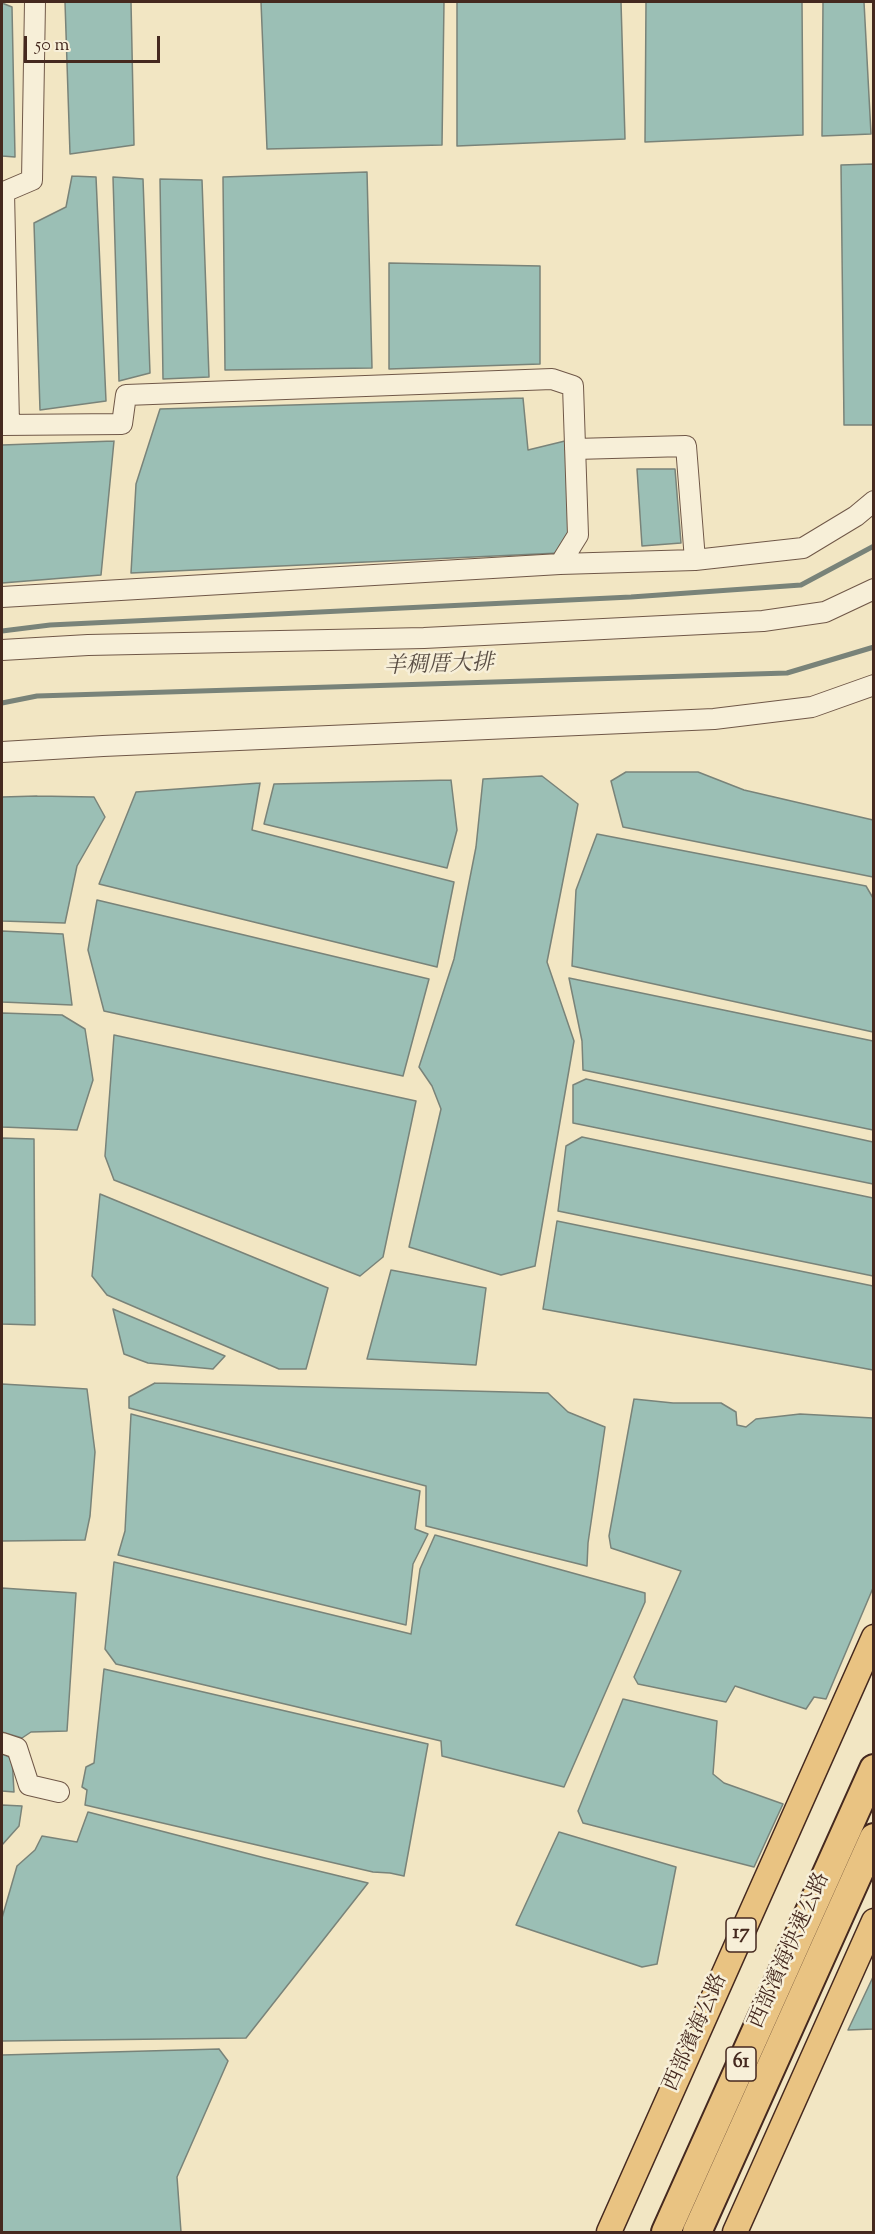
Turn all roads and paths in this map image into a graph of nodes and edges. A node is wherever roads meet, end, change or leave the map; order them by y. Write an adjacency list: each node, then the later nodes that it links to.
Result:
1 (35, 2): 2 (street)
2 (5, 424): 3 (street)
3 (575, 449): 5 (street); 6 (street)
4 (873, 501): 5 (street)
5 (695, 560): 6 (street)
6 (560, 564): 8 (street)
7 (873, 589): 9 (street)
8 (2, 597)
9 (2, 650)
10 (873, 685): 11 (street)
11 (2, 752)
12 (873, 1637): 18 (main road, 西部濱海公路 / 17)
13 (2, 1743): 15 (street)
14 (873, 1769): 19 (highway, 西部濱海快速公路 / 61)
15 (59, 1792)
16 (873, 1838): 20 (highway, 西部濱海快速公路 / 61)
17 (873, 1921): 21 (main road)
18 (609, 2232)
19 (666, 2232)
20 (697, 2232)
21 (735, 2232)

